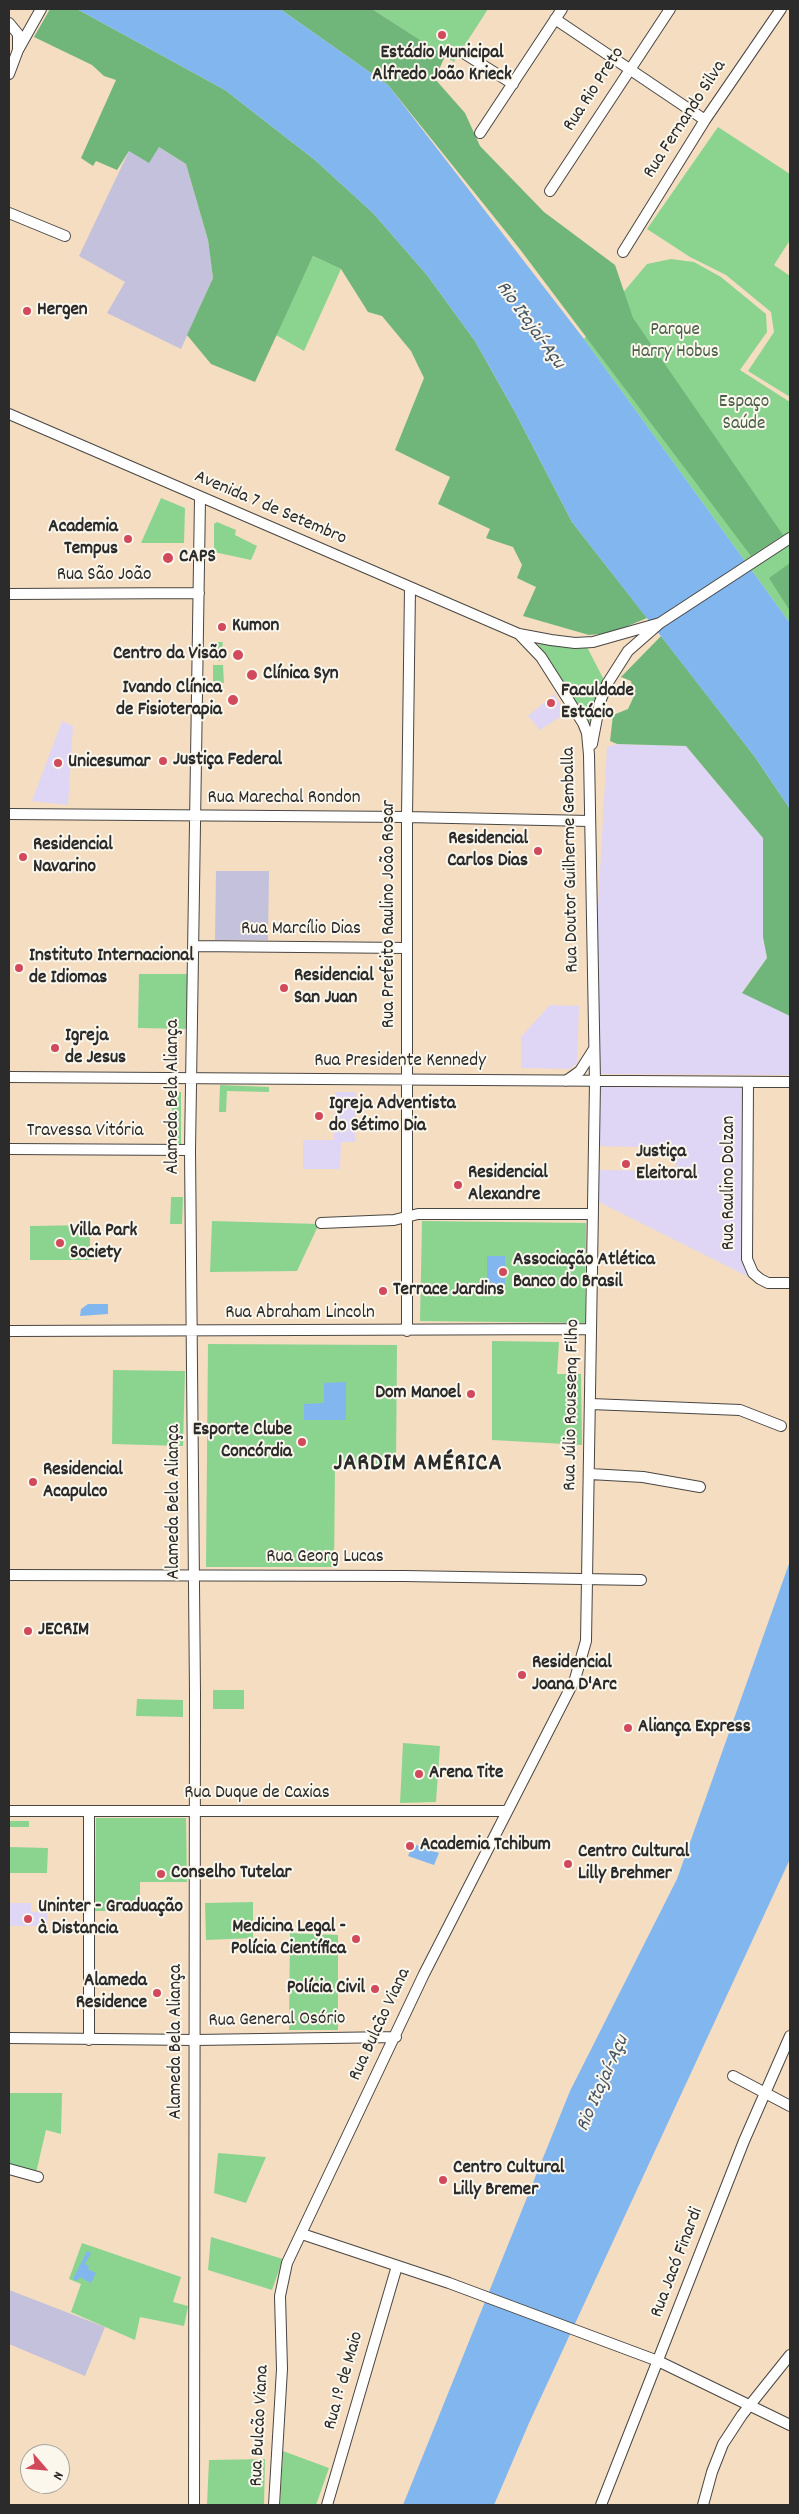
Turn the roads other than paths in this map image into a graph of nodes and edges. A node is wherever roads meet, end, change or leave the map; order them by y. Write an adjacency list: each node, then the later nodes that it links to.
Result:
1 (41, 9): 7 (street)
2 (562, 9): 5 (street)
3 (670, 9): 9 (street, Rua Rio Preto)
4 (781, 9): 12 (street, Rua Fernando Silva)
5 (555, 19): 9 (street); 11 (street)
6 (9, 23): 7 (street)
7 (18, 50): 10 (street)
8 (465, 54): 11 (street)
9 (629, 70): 12 (street); 14 (street, Rua Rio Preto)
10 (9, 74)
11 (513, 84): 13 (street)
12 (705, 120): 17 (street, Rua Fernando Silva)
13 (480, 134)
14 (550, 191)
15 (9, 213): 16 (street)
16 (65, 236)
17 (623, 252)
18 (9, 414): 19 (street, Avenida 7 de Setembro)
19 (19, 419): 20 (street); 21 (street, Avenida 7 de Setembro)
20 (9, 422)
21 (200, 498): 23 (street, Avenida 7 de Setembro); 24 (street, Alameda Bela Aliança)
22 (790, 538): 26 (street)
23 (410, 588): 27 (street, Avenida 7 de Setembro); 31 (street, Rua Prefeito Raulino João Rosar)
24 (199, 593): 25 (street, Rua São João); 30 (street, Alameda Bela Aliança)
25 (9, 594)
26 (660, 622): 27 (street); 28 (street)
27 (518, 634): 28 (street, Rua Doutor Guilherme Gemballa)
28 (589, 755): 32 (street, Rua Doutor Guilherme Gemballa)
29 (9, 814): 30 (street, Rua Marechal Rondon)
30 (196, 816): 31 (street, Rua Marechal Rondon); 33 (street, Alameda Bela Aliança)
31 (407, 817): 32 (street, Rua Marechal Rondon); 34 (street, Rua Prefeito Raulino João Rosar)
32 (590, 821): 35 (street, Rua Doutor Guilherme Gemballa)
33 (194, 946): 34 (street, Rua Marcílio Dias); 37 (street, Alameda Bela Aliança)
34 (407, 948): 38 (street, Rua Prefeito Raulino João Rosar)
35 (594, 1048): 39 (street); 40 (street, Rua Doutor Guilherme Gemballa)
36 (9, 1077): 37 (street, Rua Presidente Kennedy)
37 (191, 1079): 38 (street, Rua Presidente Kennedy); 44 (street, Alameda Bela Aliança)
38 (407, 1079): 39 (street, Rua Presidente Kennedy); 46 (street, Rua Prefeito Raulino João Rosar)
39 (566, 1081): 40 (street, Rua Presidente Kennedy)
40 (594, 1082): 41 (street, Rua Presidente Kennedy); 45 (street, Rua Júlio Roussenq Filho)
41 (748, 1082): 42 (street, Rua Presidente Kennedy); 48 (street, Rua Raulino Dolzan)
42 (790, 1082)
43 (9, 1148): 44 (street, Travessa Vitória)
44 (190, 1150): 52 (street, Alameda Bela Aliança)
45 (593, 1214): 46 (street); 49 (street, Rua Júlio Roussenq Filho)
46 (407, 1217): 47 (street); 51 (street, Rua Prefeito Raulino João Rosar)
47 (321, 1223)
48 (790, 1283)
49 (591, 1329): 51 (street, Rua Abraham Lincoln); 53 (street, Rua Júlio Roussenq Filho)
50 (9, 1331): 52 (street, Rua Abraham Lincoln)
51 (407, 1331): 52 (street, Rua Abraham Lincoln)
52 (192, 1332): 58 (street, Alameda Bela Aliança)
53 (591, 1404): 54 (street); 55 (street, Rua Júlio Roussenq Filho)
54 (782, 1426)
55 (590, 1474): 56 (street); 59 (street, Rua Júlio Roussenq Filho)
56 (700, 1487)
57 (9, 1575): 58 (street, Rua Georg Lucas)
58 (193, 1576): 59 (street, Rua Georg Lucas); 63 (street, Alameda Bela Aliança)
59 (589, 1578): 60 (street, Rua Georg Lucas); 64 (street, Rua Bulcão Viana)
60 (641, 1580)
61 (9, 1811): 62 (street, Rua Duque de Caxias)
62 (89, 1811): 63 (street, Rua Duque de Caxias); 68 (street)
63 (195, 1811): 64 (street, Rua Duque de Caxias); 69 (street, Alameda Bela Aliança)
64 (506, 1811): 65 (street, Rua Bulcão Viana)
65 (396, 2036): 69 (street, Rua General Osório); 75 (street, Rua Bulcão Viana)
66 (790, 2036): 71 (street, Rua Jacó Finardi)
67 (9, 2038): 68 (street, Rua General Osório)
68 (89, 2040): 69 (street, Rua General Osório)
69 (195, 2040): 81 (street, Alameda Bela Aliança)
70 (733, 2076): 71 (street)
71 (765, 2092): 72 (street); 78 (street, Rua Jacó Finardi)
72 (790, 2106)
73 (9, 2169): 74 (street)
74 (38, 2177)
75 (302, 2234): 76 (street); 83 (street, Rua Bulcão Viana)
76 (397, 2266): 78 (street); 84 (street, Rua 1º de Maio)
77 (790, 2355): 79 (street)
78 (658, 2362): 79 (street); 85 (street, Rua Jacó Finardi)
79 (750, 2405): 80 (street); 82 (street)
80 (790, 2425)
81 (192, 2503)
82 (706, 2504)
83 (274, 2505)
84 (327, 2505)
85 (601, 2505)

